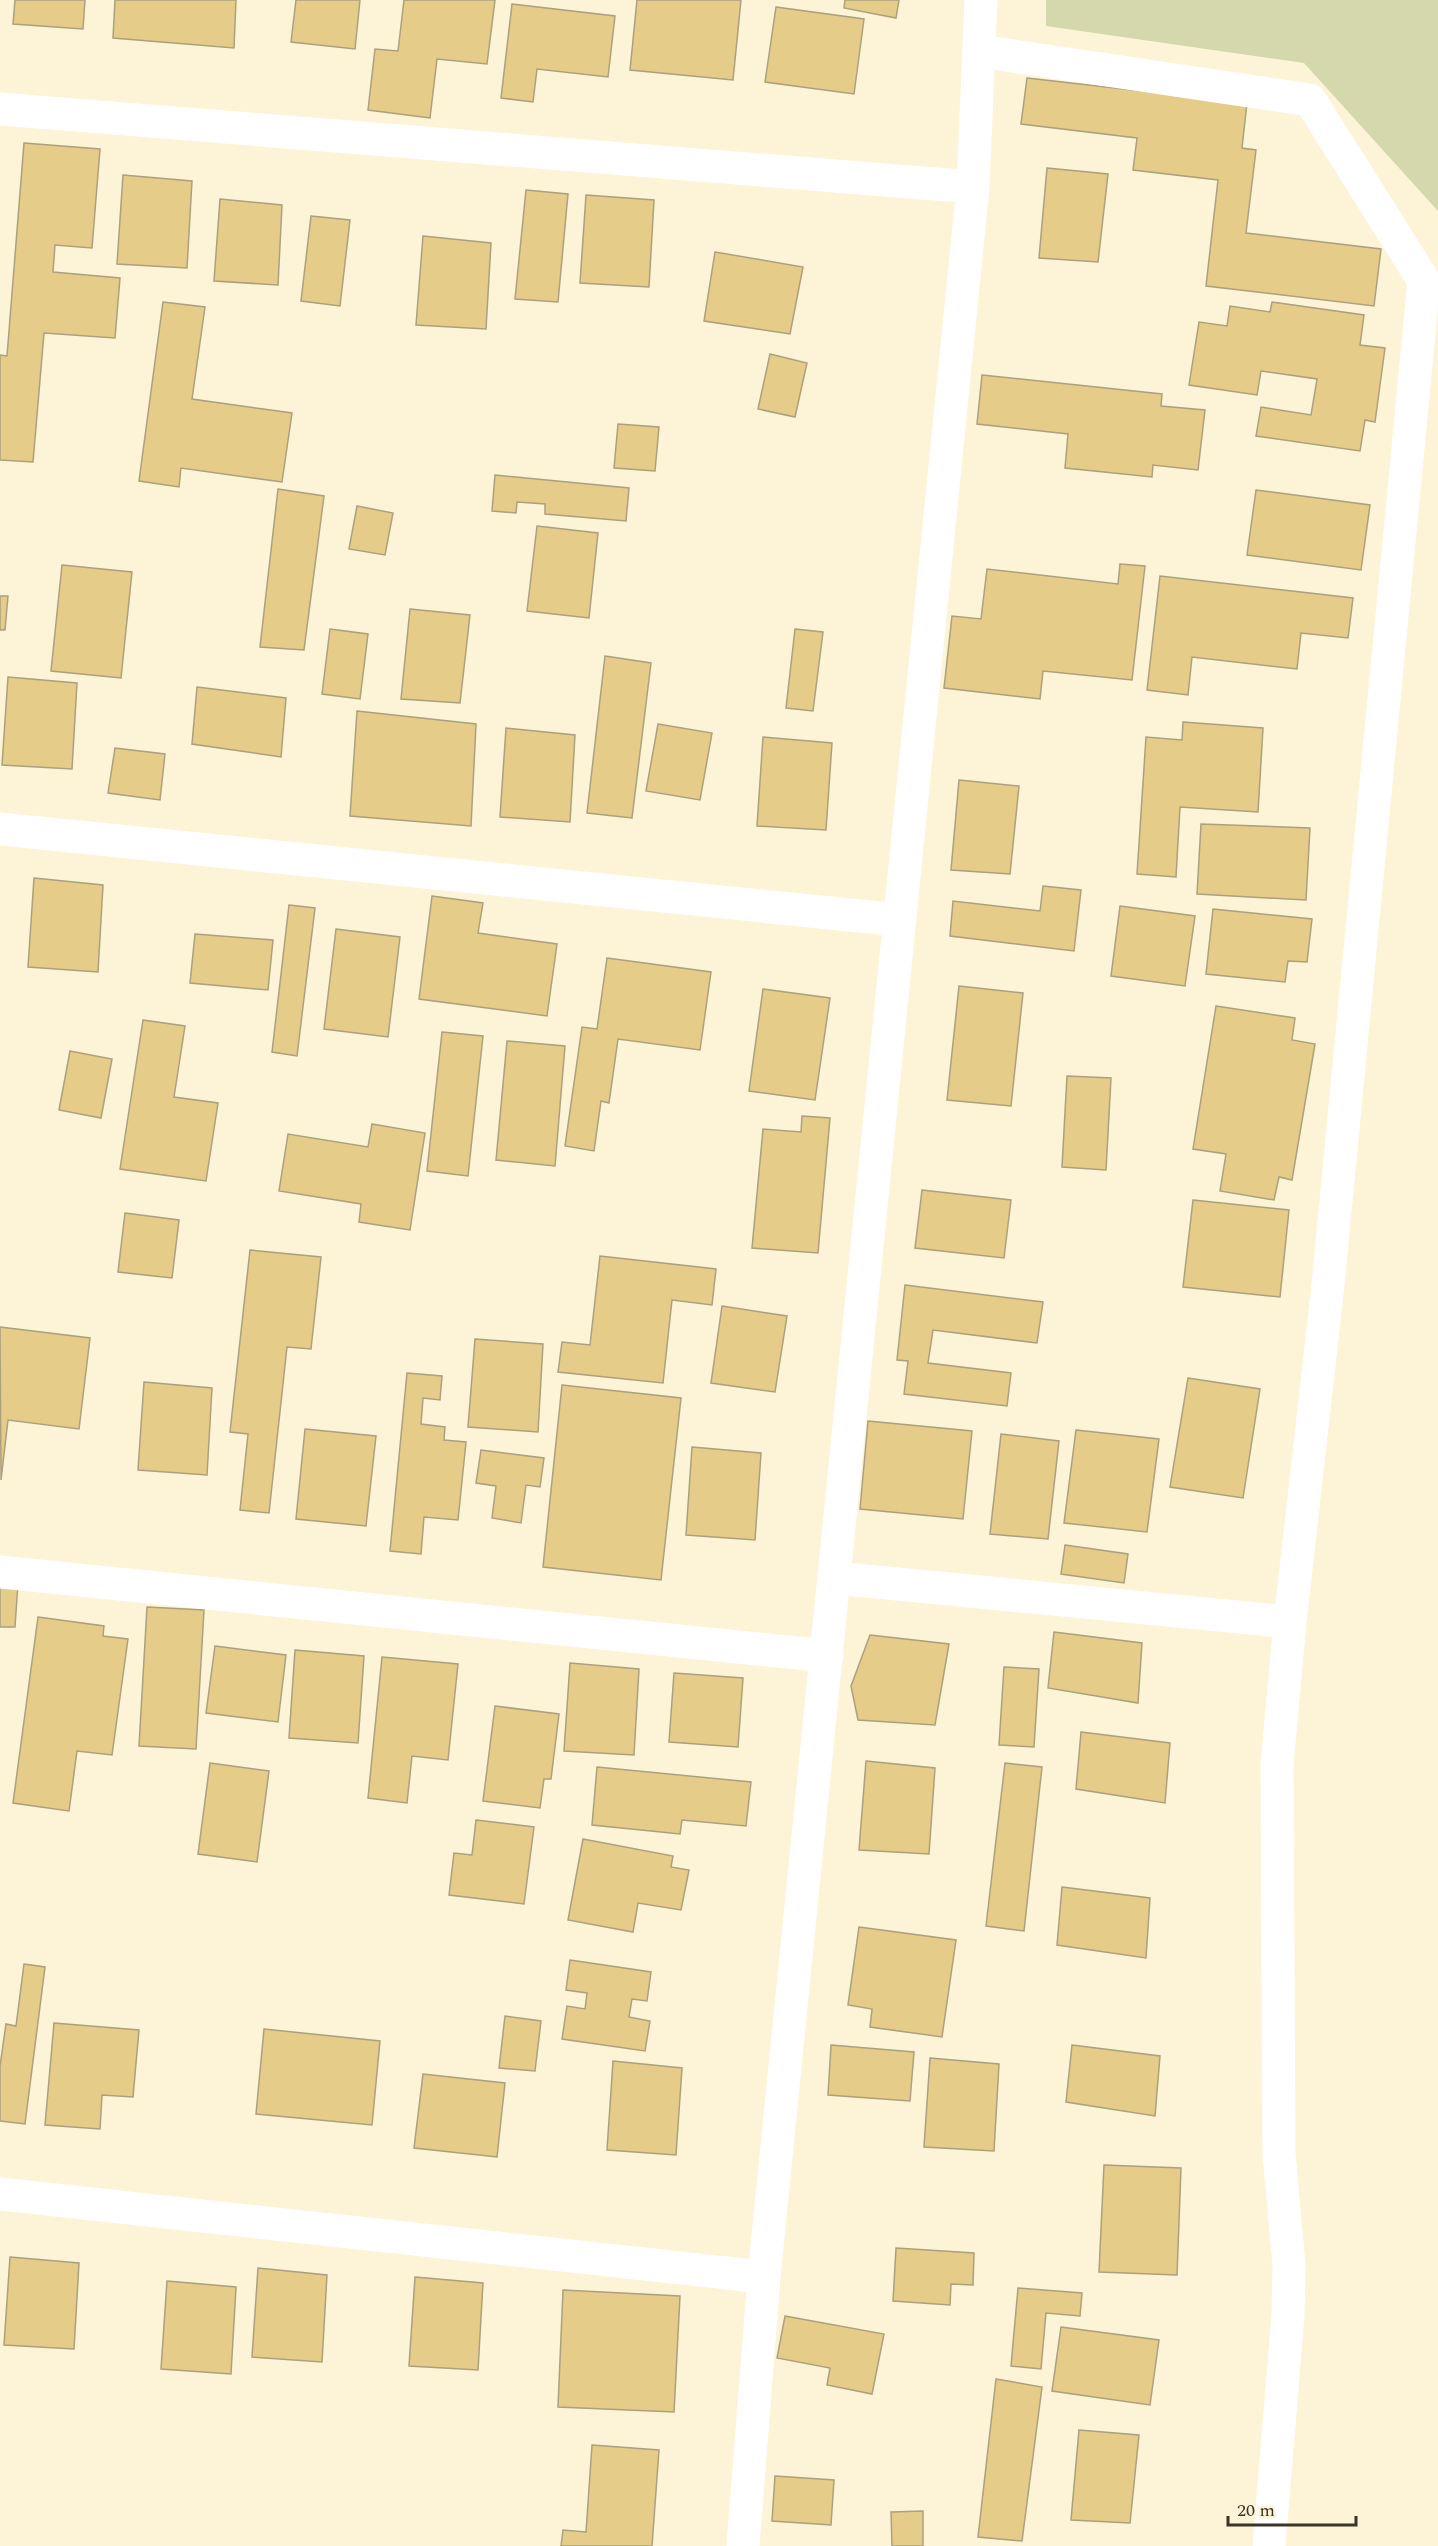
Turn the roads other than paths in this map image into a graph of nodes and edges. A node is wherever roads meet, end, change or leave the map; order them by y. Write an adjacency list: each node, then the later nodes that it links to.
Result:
1 (981, 0): 2 (street)
2 (979, 51): 4 (street); 9 (street)
3 (0, 109): 4 (street)
4 (973, 187): 6 (street)
5 (0, 829): 6 (street)
6 (900, 920): 8 (street)
7 (0, 1572): 10 (street)
8 (834, 1578): 9 (street); 10 (street)
9 (1290, 1622): 14 (street)
10 (826, 1656): 12 (street)
11 (0, 2194): 12 (street)
12 (765, 2277): 13 (street)
13 (743, 2546)
14 (1269, 2546)

